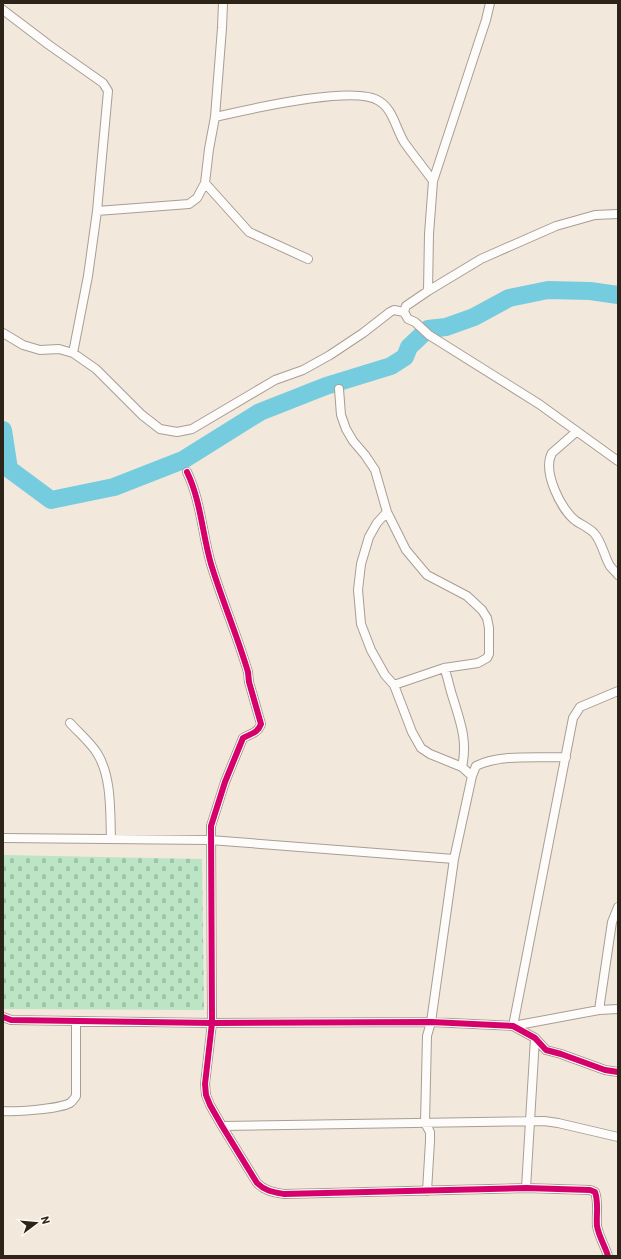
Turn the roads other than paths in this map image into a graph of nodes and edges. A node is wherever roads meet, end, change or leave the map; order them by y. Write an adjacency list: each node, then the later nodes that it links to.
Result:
1 (222, 3): 4 (street)
2 (490, 3): 5 (street)
3 (3, 10): 7 (street)
4 (215, 117): 5 (street); 6 (street)
5 (433, 181): 10 (street)
6 (205, 183): 7 (street); 9 (street)
7 (97, 211): 13 (street)
8 (618, 214): 10 (street)
9 (308, 259)
10 (428, 291): 11 (street)
11 (404, 312): 13 (street); 15 (street)
12 (3, 333): 13 (street)
13 (73, 353)
14 (339, 388): 18 (street)
15 (576, 432): 16 (street); 19 (street)
16 (618, 461)
17 (187, 472): 29 (street)
18 (387, 512): 20 (street); 21 (street)
19 (618, 575)
20 (444, 668): 21 (street); 25 (street)
21 (394, 685): 25 (street)
22 (618, 691): 24 (street)
23 (70, 723): 28 (street)
24 (566, 757): 26 (street); 38 (street)
25 (462, 768): 26 (street)
26 (472, 776): 30 (street)
27 (3, 838): 28 (street)
28 (111, 839): 29 (street)
29 (210, 840): 30 (street); 37 (street)
30 (454, 859): 36 (street)
31 (618, 907): 32 (street)
32 (599, 1010): 33 (street); 38 (street)
33 (618, 1010)
34 (3, 1017): 35 (street)
35 (76, 1021): 37 (street); 41 (street)
36 (431, 1022): 37 (street); 38 (street); 43 (street)
37 (212, 1023): 44 (street)
38 (513, 1026): 39 (street)
39 (535, 1038): 40 (street); 42 (street)
40 (618, 1072)
41 (3, 1111)
42 (530, 1121): 43 (street); 45 (street); 46 (street)
43 (425, 1123): 44 (street); 47 (street)
44 (222, 1126): 47 (street)
45 (618, 1137)
46 (526, 1188): 47 (street); 48 (street)
47 (427, 1190)
48 (608, 1256)

